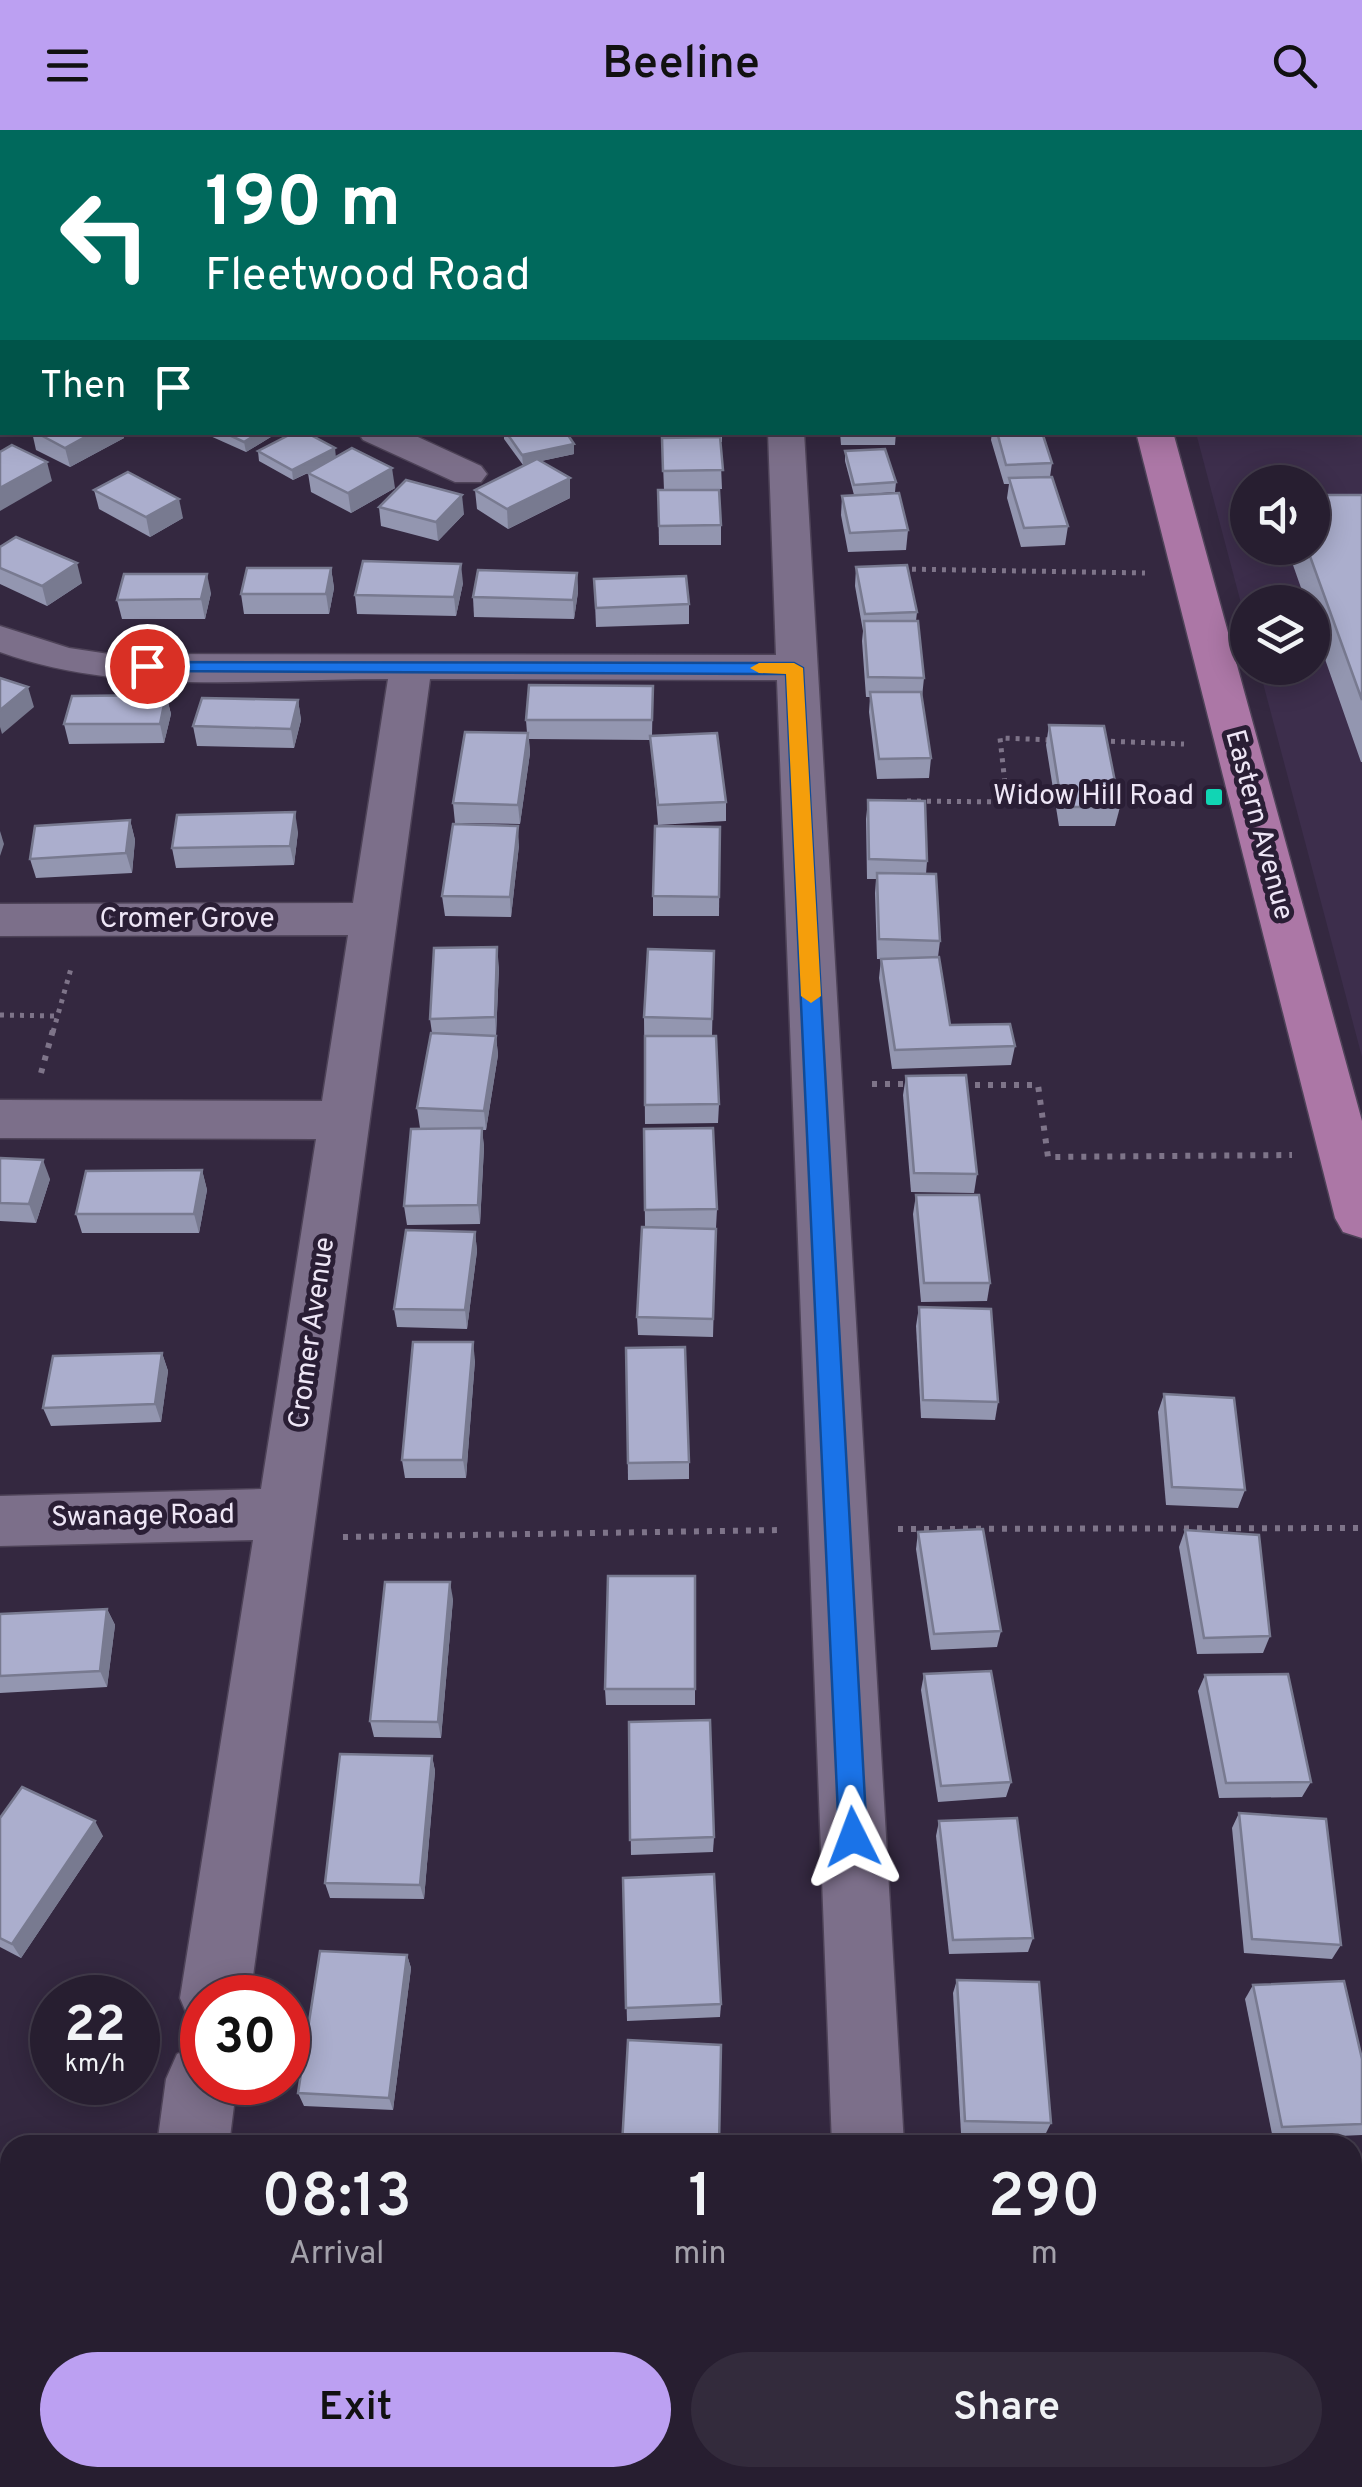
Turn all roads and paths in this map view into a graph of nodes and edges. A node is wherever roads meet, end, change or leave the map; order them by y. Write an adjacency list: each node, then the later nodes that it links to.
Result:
1 (383, 435): 4 (street)
2 (786, 435): 9 (street)
3 (1155, 435): 6 (highway, Eastern Avenue)
4 (468, 474)
5 (888, 569): 6 (path)
6 (1192, 574): 12 (highway, Eastern Avenue)
7 (0, 638): 8 (street)
8 (411, 668): 9 (street); 14 (street, Cromer Avenue)
9 (794, 668): 13 (street)
10 (1058, 740): 13 (path)
11 (1098, 741): 12 (path)
12 (1237, 745): 24 (highway, Eastern Avenue)
13 (801, 800): 19 (street)
14 (374, 919): 16 (street, Cromer Grove); 23 (street, Cromer Avenue)
15 (0, 920): 16 (street, Cromer Grove)
16 (84, 920): 18 (path)
17 (0, 1015): 18 (path)
18 (57, 1016): 22 (path)
19 (816, 1084): 20 (path); 28 (street)
20 (926, 1084)
21 (945, 1084): 24 (path)
22 (14, 1119): 23 (street)
23 (345, 1120): 26 (street, Cromer Avenue)
24 (1357, 1193)
25 (0, 1521): 26 (street, Swanage Road)
26 (284, 1526): 28 (path); 29 (street, Cromer Avenue)
27 (1362, 1528): 28 (path)
28 (838, 1530): 32 (street)
29 (217, 1975)
30 (198, 2105): 31 (street)
31 (194, 2135)
32 (868, 2135)

